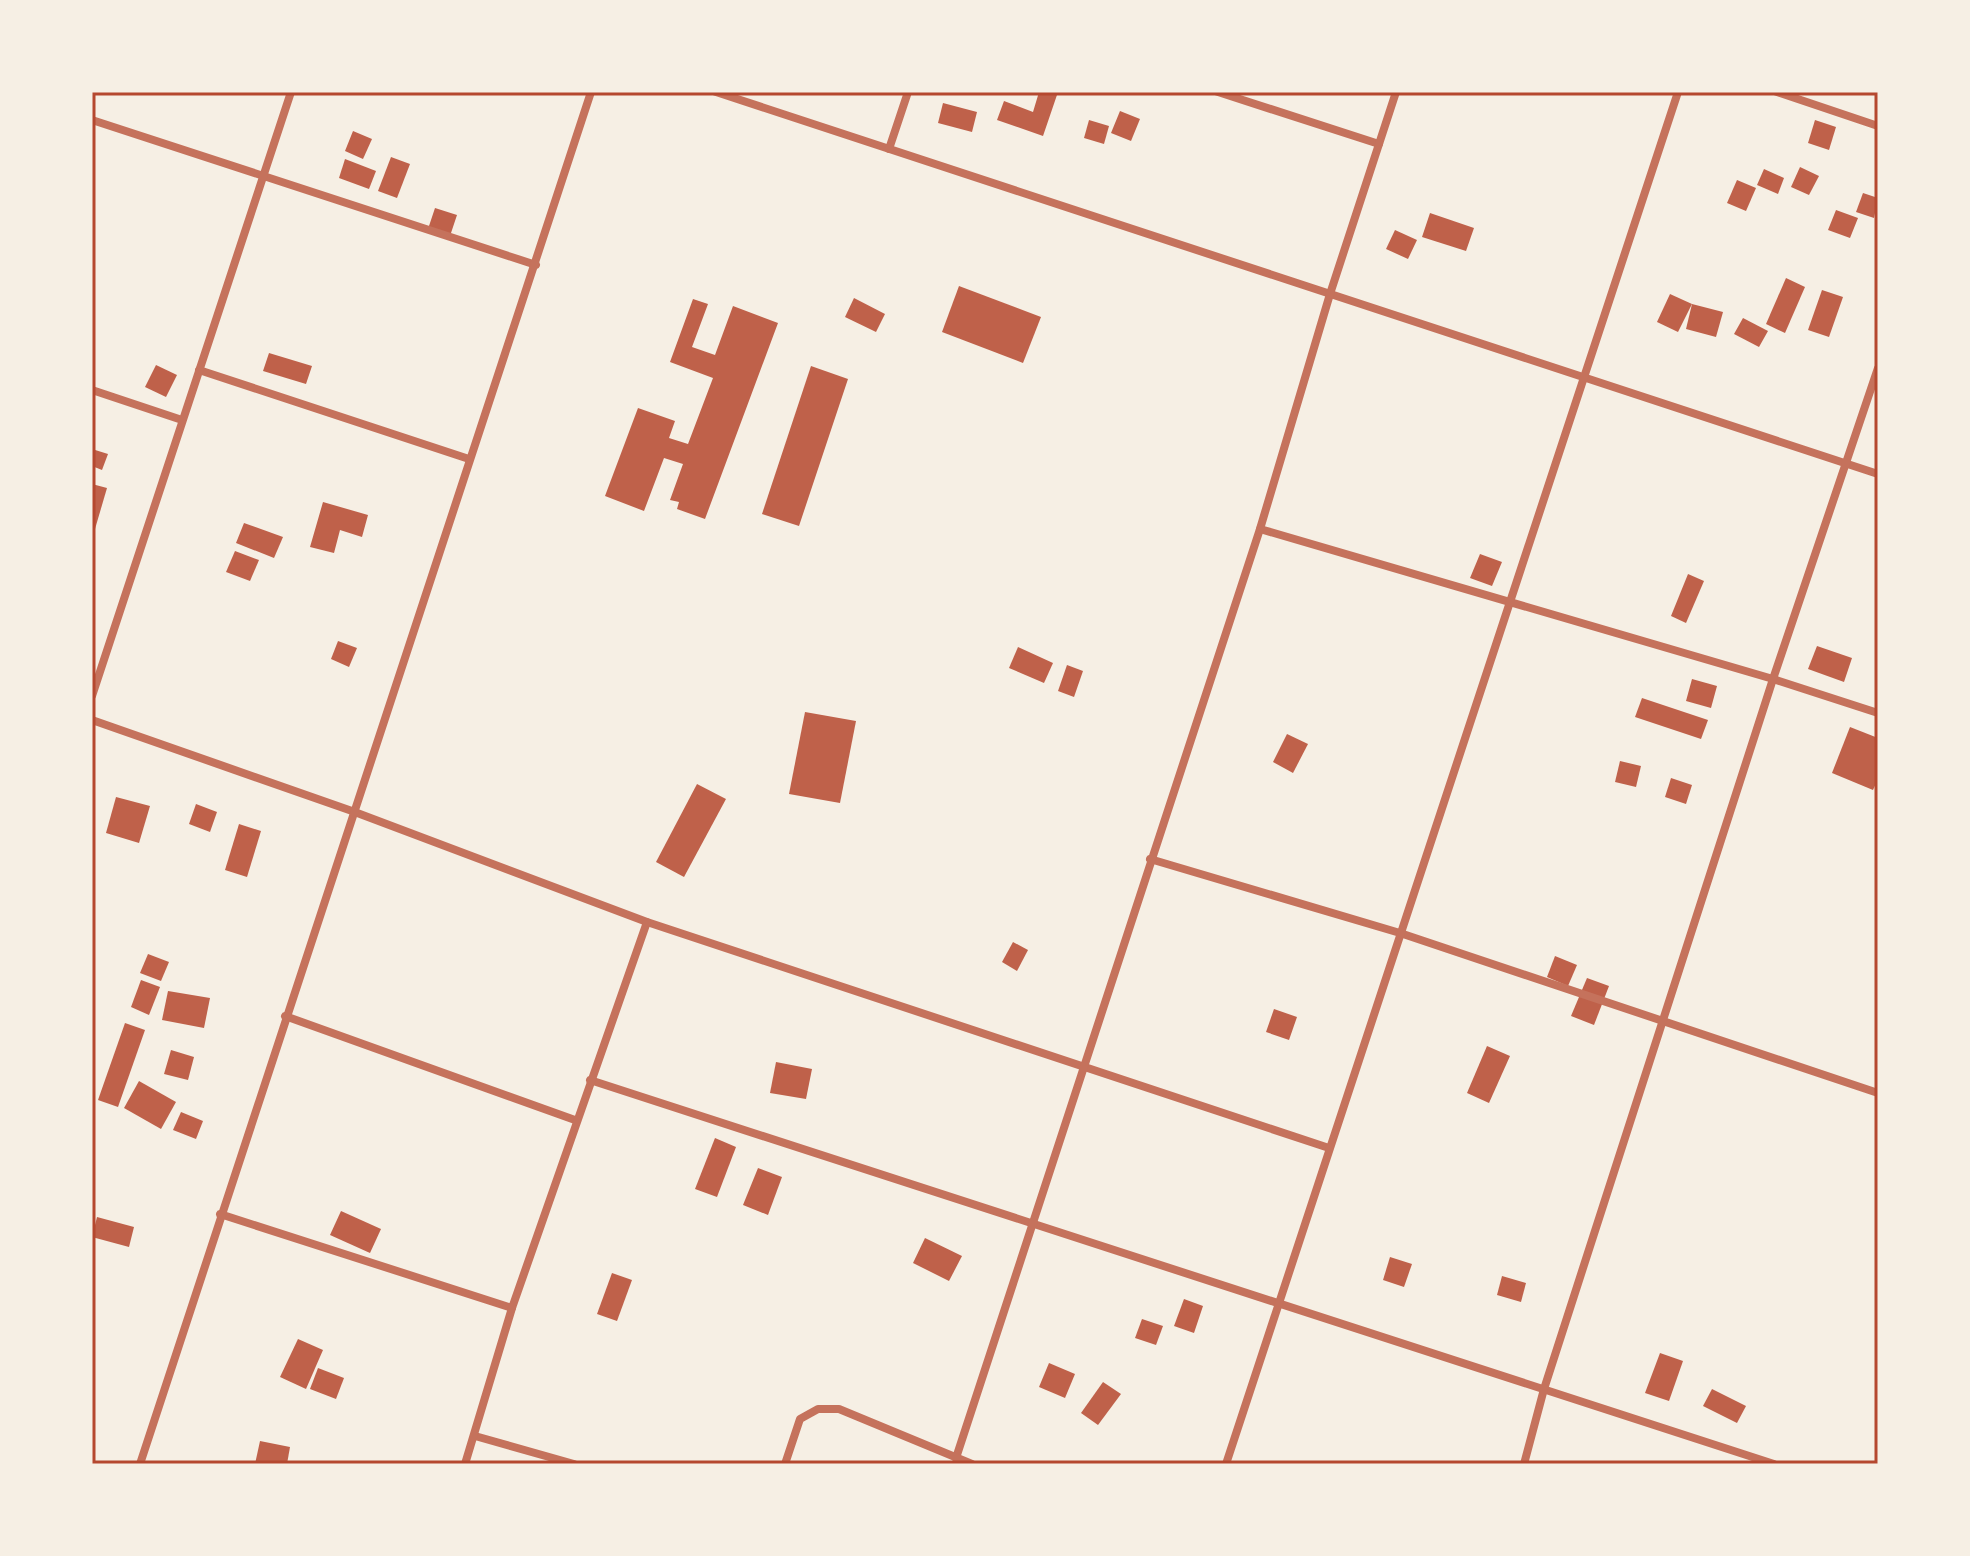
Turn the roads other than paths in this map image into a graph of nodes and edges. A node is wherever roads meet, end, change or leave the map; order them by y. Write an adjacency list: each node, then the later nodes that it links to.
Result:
1 (291, 92): 13 (street)
2 (591, 92): 14 (street)
3 (716, 92): 12 (street)
4 (908, 92): 12 (street)
5 (1218, 92): 11 (street)
6 (1396, 92): 11 (street)
7 (1678, 92): 18 (street)
8 (1777, 92): 10 (street)
9 (92, 120): 13 (street)
10 (1878, 126)
11 (1379, 144): 15 (street)
12 (889, 149): 15 (street)
13 (265, 174): 14 (street); 17 (street)
14 (536, 265): 21 (street)
15 (1330, 294): 18 (street); 24 (street)
16 (1878, 368): 22 (street)
17 (199, 370): 20 (street); 21 (street)
18 (1584, 377): 22 (street); 25 (street)
19 (92, 390): 20 (street)
20 (182, 420): 27 (street)
21 (469, 459): 30 (street)
22 (1848, 464): 23 (street); 26 (street)
23 (1878, 474)
24 (1260, 529): 25 (street); 31 (street)
25 (1508, 602): 26 (street); 33 (street)
26 (1773, 679): 28 (street); 35 (street)
27 (92, 696)
28 (1878, 713)
29 (92, 720): 30 (street)
30 (352, 811): 32 (street); 34 (street)
31 (1150, 859): 33 (street); 36 (street)
32 (647, 922): 36 (street); 37 (street)
33 (1400, 933): 35 (street); 40 (street)
34 (285, 1016): 39 (street); 41 (street)
35 (1665, 1022): 38 (street); 45 (street)
36 (1086, 1066): 40 (street); 42 (street)
37 (590, 1080): 39 (street); 42 (street)
38 (1878, 1093)
39 (575, 1120): 44 (street)
40 (1329, 1148): 43 (street)
41 (220, 1214): 44 (street); 48 (street)
42 (1034, 1224): 43 (street); 47 (street)
43 (1278, 1302): 45 (street); 53 (street)
44 (512, 1308): 46 (street)
45 (1544, 1389): 54 (street); 55 (street)
46 (475, 1436): 49 (street); 50 (street)
47 (956, 1458): 51 (street); 52 (street)
48 (140, 1464)
49 (465, 1464)
50 (574, 1464)
51 (785, 1464)
52 (972, 1464)
53 (1226, 1464)
54 (1524, 1464)
55 (1774, 1464)

